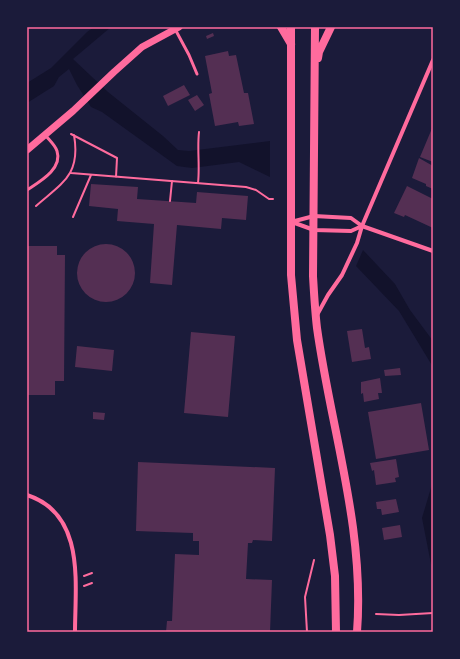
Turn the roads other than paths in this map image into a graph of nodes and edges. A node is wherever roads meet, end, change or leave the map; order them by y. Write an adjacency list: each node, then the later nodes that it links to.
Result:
1 (281, 27): 6 (main road)
2 (291, 27): 6 (main road)
3 (315, 27): 9 (main road)
4 (331, 27): 9 (main road)
5 (177, 28): 8 (lane); 10 (street)
6 (291, 44): 14 (main road)
7 (433, 60): 15 (street)
8 (197, 74)
9 (315, 75): 13 (main road)
10 (44, 134): 11 (street); 12 (lane)
11 (27, 150)
12 (27, 190)
13 (314, 216): 14 (street); 15 (street); 16 (main road)
14 (291, 222): 16 (street); 21 (main road)
15 (362, 226): 16 (street); 17 (street); 18 (street)
16 (314, 230): 18 (main road)
17 (433, 251)
18 (316, 317): 22 (main road)
19 (27, 495): 20 (street)
20 (75, 632)
21 (336, 632)
22 (357, 632)

